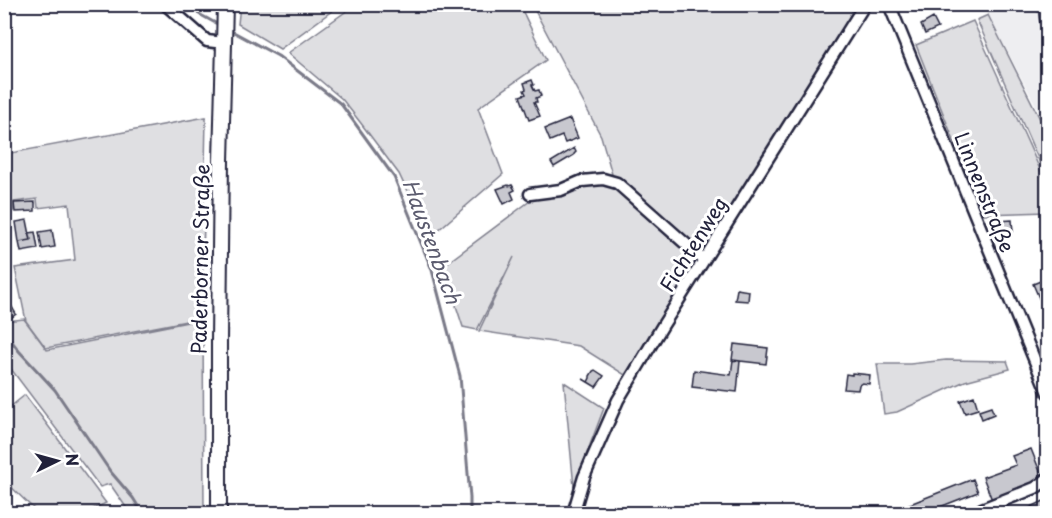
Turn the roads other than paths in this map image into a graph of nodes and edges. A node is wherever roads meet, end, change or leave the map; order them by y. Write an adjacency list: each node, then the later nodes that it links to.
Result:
1 (165, 4): 5 (street)
2 (865, 4): 7 (street, Fichtenweg)
3 (890, 4): 8 (street, Linnenstraße)
4 (225, 7): 5 (main road, Paderborner Straße)
5 (224, 42): 12 (main road, Paderborner Straße)
6 (530, 194): 7 (street)
7 (704, 260): 13 (street, Fichtenweg)
8 (1042, 367): 9 (street, Linnenstraße)
9 (1047, 393)
10 (1047, 478): 11 (street)
11 (982, 509)
12 (219, 513)
13 (573, 513)

